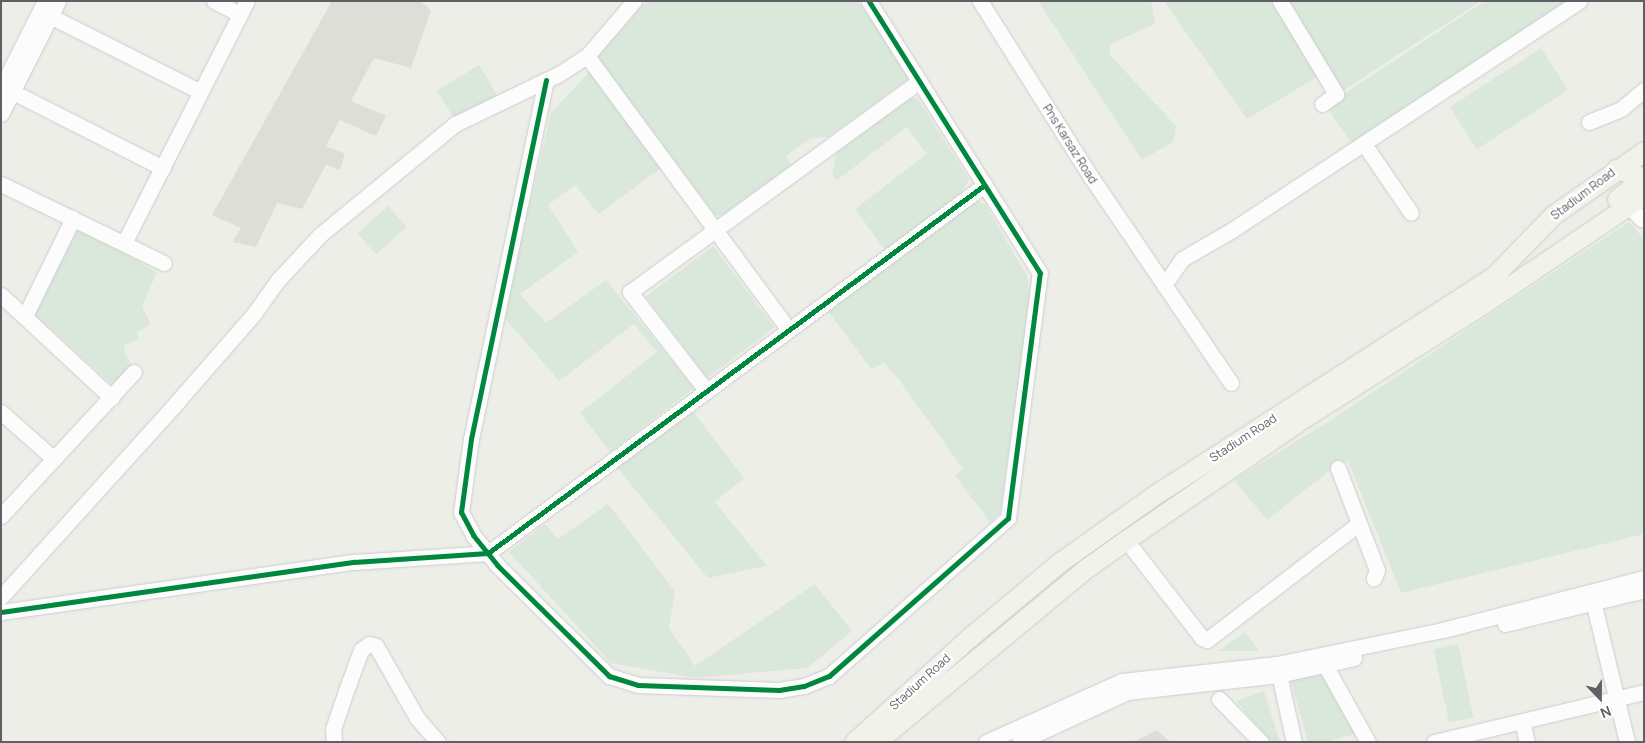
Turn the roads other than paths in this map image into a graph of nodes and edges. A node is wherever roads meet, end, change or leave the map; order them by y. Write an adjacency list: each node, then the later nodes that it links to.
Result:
1 (58, 1): 9 (street)
2 (214, 1): 8 (street)
3 (634, 1): 10 (street)
4 (869, 1): 12 (street)
5 (980, 1): 32 (street, Pns Karsaz Road)
6 (1280, 1): 16 (street)
7 (1579, 1): 19 (street)
8 (244, 8): 15 (street)
9 (46, 10): 13 (street); 15 (street)
10 (587, 56): 11 (street); 28 (street)
11 (546, 80): 46 (street); 51 (street)
12 (919, 81): 24 (street); 28 (street)
13 (7, 90): 17 (street); 21 (street)
14 (1644, 90): 18 (street)
15 (201, 92): 21 (street)
16 (1322, 104)
17 (2, 109)
18 (1589, 122)
19 (1364, 144): 26 (street); 32 (street)
20 (1644, 151): 22 (main road, Stadium Road)
21 (163, 168): 29 (street)
22 (1616, 169): 30 (main road); 62 (main road, Stadium Road)
23 (1, 184): 27 (street)
24 (983, 186): 35 (street); 46 (street)
25 (1640, 212): 30 (main road, Stadium Road)
26 (1411, 213)
27 (72, 218): 29 (street); 34 (street)
28 (714, 231): 35 (street); 38 (street)
29 (124, 244): 31 (street)
30 (1553, 256): 45 (main road, Stadium Road)
31 (164, 263)
32 (1164, 285): 37 (street, Pns Karsaz Road)
33 (1, 295): 34 (street)
34 (25, 316): 39 (street)
35 (788, 329): 38 (street)
36 (134, 372): 39 (street)
37 (1231, 383)
38 (706, 389): 46 (street)
39 (112, 398): 41 (street)
40 (1, 412): 41 (street)
41 (54, 460): 43 (street)
42 (1338, 468): 44 (street)
43 (1, 516)
44 (1358, 524): 45 (street); 47 (street)
45 (1126, 540): 63 (main road, Stadium Road)
46 (488, 553): 52 (street)
47 (1374, 578)
48 (1644, 578): 50 (street)
49 (1644, 590): 50 (street)
50 (1591, 597): 53 (street); 57 (street)
51 (1, 598)
52 (1, 612)
53 (1444, 634): 54 (street); 55 (street)
54 (1325, 665): 55 (street); 68 (street)
55 (1278, 669): 64 (street); 65 (street); 67 (street)
56 (1644, 692): 57 (street)
57 (1617, 698): 59 (street); 71 (street)
58 (1219, 699): 66 (street)
59 (1522, 721): 69 (street); 70 (street)
60 (334, 742): 61 (street)
61 (438, 742)
62 (854, 742)
63 (876, 742)
64 (986, 742)
65 (1019, 742)
66 (1260, 742)
67 (1294, 742)
68 (1368, 742)
69 (1434, 742)
70 (1528, 742)
71 (1627, 742)

